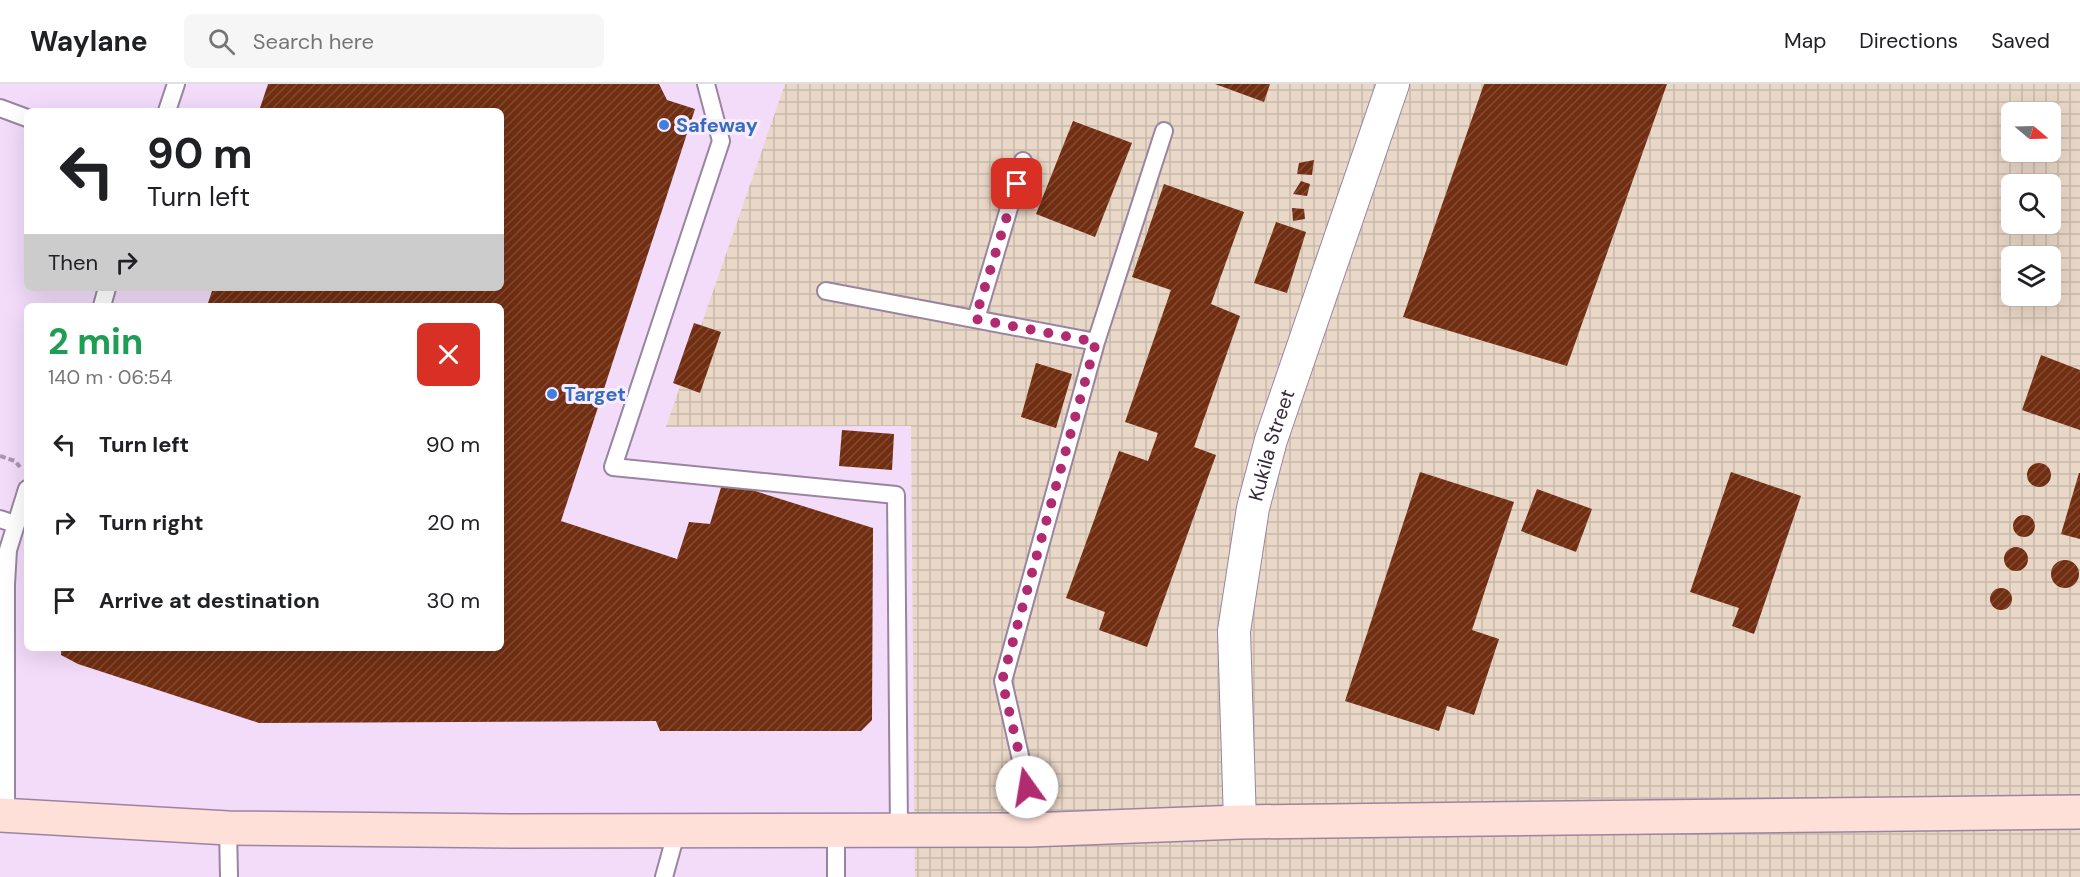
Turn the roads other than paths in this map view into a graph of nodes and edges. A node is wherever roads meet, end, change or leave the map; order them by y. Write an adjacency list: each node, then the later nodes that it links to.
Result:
1 (176, 84): 5 (lane)
2 (706, 84): 20 (lane)
3 (1393, 84): 16 (street, Kukila Street)
4 (0, 108): 6 (lane)
5 (168, 108)
6 (24, 117)
7 (1164, 131): 11 (lane)
8 (1023, 161): 10 (lane)
9 (826, 291): 10 (lane)
10 (975, 319): 11 (lane)
11 (1096, 342): 21 (lane)
12 (24, 494): 13 (lane)
13 (8, 522): 15 (lane)
14 (2080, 812): 16 (street)
15 (3, 815): 17 (street)
16 (1240, 822): 21 (street)
17 (228, 828): 18 (street); 22 (lane)
18 (677, 830): 19 (street); 23 (lane)
19 (836, 830): 20 (street); 24 (lane)
20 (899, 830): 21 (street)
21 (1037, 830)
22 (229, 877)
23 (664, 877)
24 (836, 877)

